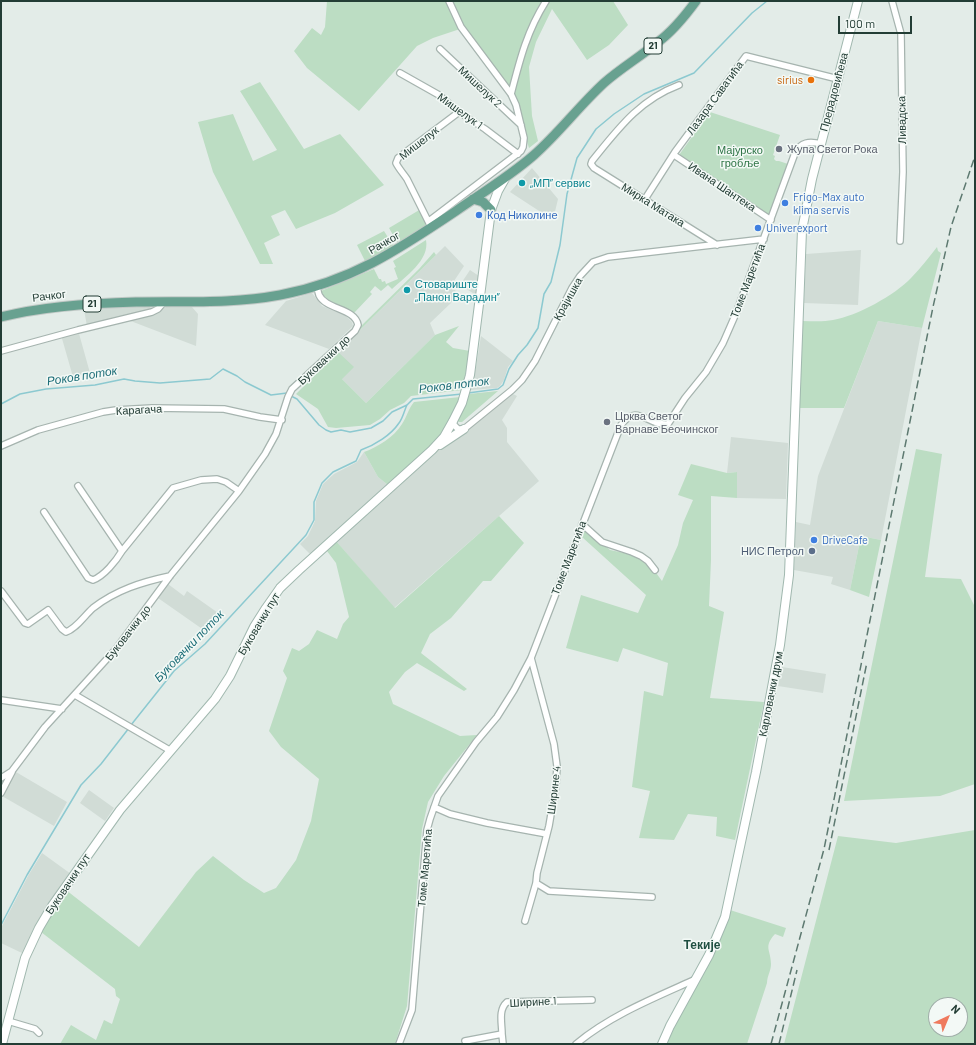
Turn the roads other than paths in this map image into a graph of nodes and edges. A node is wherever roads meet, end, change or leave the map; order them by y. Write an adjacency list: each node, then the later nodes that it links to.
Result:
1 (449, 1): 10 (street)
2 (546, 1): 10 (street)
3 (696, 1): 16 (main road, Рачког / 21)
4 (858, 1): 8 (main road, Прерадовићева)
5 (892, 1): 23 (street, Ливадска)
6 (440, 49): 12 (street, Мишелук 2)
7 (400, 73): 11 (street, Мишелук 1)
8 (838, 79): 13 (main road, Прерадовићева); 15 (street, Лазара Саватића)
9 (679, 86): 18 (street, Мирка Матака)
10 (511, 94): 12 (street)
11 (459, 112): 14 (street, Мишелук 1); 21 (street, Мишелук)
12 (521, 126): 14 (street)
13 (821, 144): 20 (street, Томе Маретића); 28 (main road, Прерадовићева)
14 (518, 154): 21 (street)
15 (674, 155): 18 (street, Лазара Саватића); 20 (street, Ивана Шантека)
16 (506, 177): 17 (main road, Рачког / 21); 19 (main road, Буковачки пут)
17 (473, 199): 19 (main road); 21 (main road, Рачког / 21)
18 (645, 199): 24 (street, Мирка Матака)
19 (490, 210): 31 (main road, Буковачки пут)
20 (771, 220): 22 (street, Томе Маретића)
21 (430, 224): 25 (main road, Рачког / 21)
22 (764, 239): 24 (street, Крајишка); 38 (street, Томе Маретића)
23 (900, 241)
24 (717, 245): 32 (street, Крајишка)
25 (317, 285): 26 (main road, Рачког / 21); 30 (street, Буковачки до)
26 (164, 302): 27 (main road, Рачког / 21); 29 (street)
27 (1, 317)
28 (798, 326): 56 (main road, Карловачки друм)
29 (1, 351)
30 (282, 420): 33 (street, Карагача); 36 (street, Буковачки до)
31 (453, 421): 32 (street); 34 (main road, Буковачки пут)
32 (464, 429): 34 (main road)
33 (1, 446)
34 (432, 450): 47 (main road, Буковачки пут)
35 (78, 486): 39 (street)
36 (239, 491): 39 (street); 41 (street, Буковачки до)
37 (44, 512): 39 (street)
38 (582, 524): 40 (street); 43 (street, Томе Маретића)
39 (122, 551)
40 (655, 570)
41 (170, 576): 42 (street); 44 (street, Буковачки до)
42 (1, 591)
43 (531, 658): 51 (street, Томе Маретића); 52 (street, Ширине 4)
44 (75, 695): 46 (street, Буковачки до); 47 (street)
45 (1, 700): 46 (street)
46 (62, 709): 48 (street, Буковачки до)
47 (171, 751): 58 (main road, Буковачки пут)
48 (12, 771): 49 (street); 50 (street)
49 (1, 778)
50 (1, 793)
51 (434, 807): 52 (street); 63 (street, Томе Маретића)
52 (547, 834): 53 (street, Ширине 4)
53 (536, 883): 54 (street); 55 (street, Ширине 4)
54 (652, 897)
55 (525, 921)
56 (696, 979): 65 (street); 66 (main road, Карловачки друм)
57 (592, 1000): 60 (street, Ширине 1)
58 (8, 1021): 59 (street); 62 (main road, Буковачки пут)
59 (39, 1033)
60 (502, 1034): 61 (street); 64 (street)
61 (464, 1042)
62 (2, 1044)
63 (399, 1044)
64 (503, 1044)
65 (576, 1044)
66 (662, 1044)

